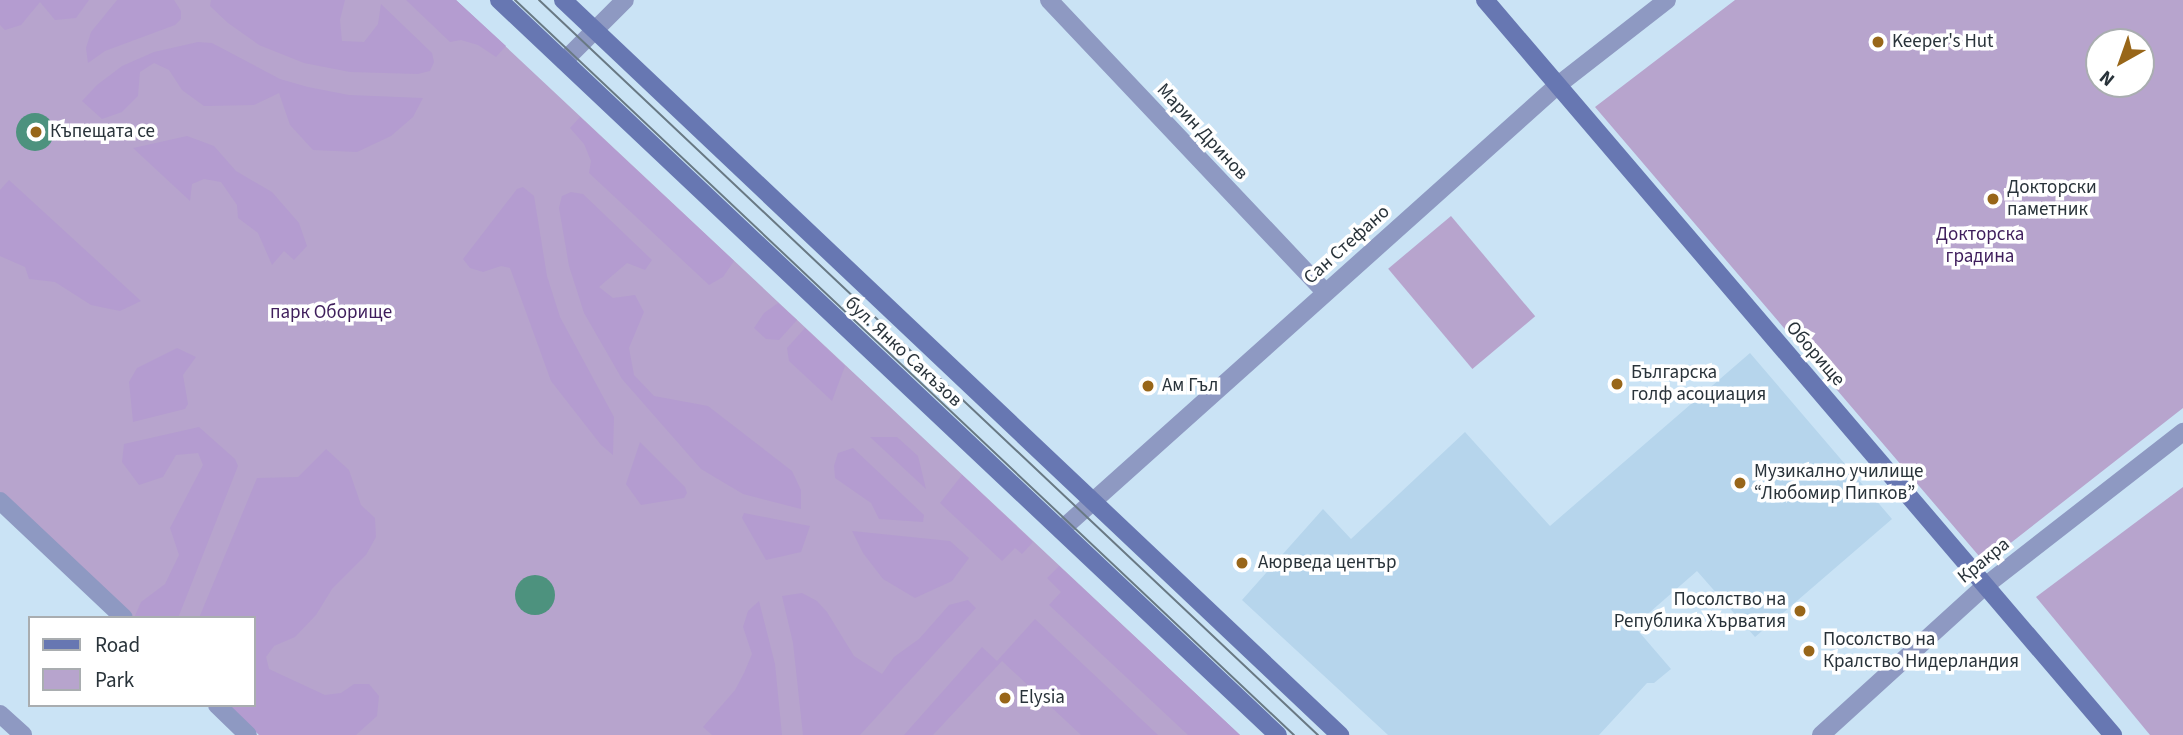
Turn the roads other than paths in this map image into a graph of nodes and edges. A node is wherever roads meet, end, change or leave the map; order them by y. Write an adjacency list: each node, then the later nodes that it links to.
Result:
1 (499, 0): 8 (main road, бул. Янко Сакъзов)
2 (563, 0): 7 (main road, бул. Янко Сакъзов)
3 (625, 0): 7 (street)
4 (1049, 0): 10 (street, Марин Дринов)
5 (1485, 0): 9 (main road, Оборище)
6 (1667, 0): 9 (street, Сан Стефано)
7 (595, 30): 8 (street); 13 (main road, бул. Янко Сакъзов)
8 (564, 61): 14 (main road, бул. Янко Сакъзов)
9 (1558, 85): 10 (street, Сан Стефано); 15 (main road, Оборище)
10 (1325, 292): 13 (street, Сан Стефано)
11 (2183, 432): 15 (street, Кракра)
12 (0, 501): 16 (street)
13 (1093, 501): 14 (street, Сан Стефано); 22 (main road, бул. Янко Сакъзов)
14 (1061, 530): 21 (main road, бул. Янко Сакъзов)
15 (1984, 586): 23 (street, Кракра); 24 (main road, Оборище)
16 (122, 616)
17 (219, 707): 20 (street)
18 (0, 715): 19 (street)
19 (23, 735)
20 (248, 735)
21 (1278, 735)
22 (1340, 735)
23 (1821, 735)
24 (2113, 735)

